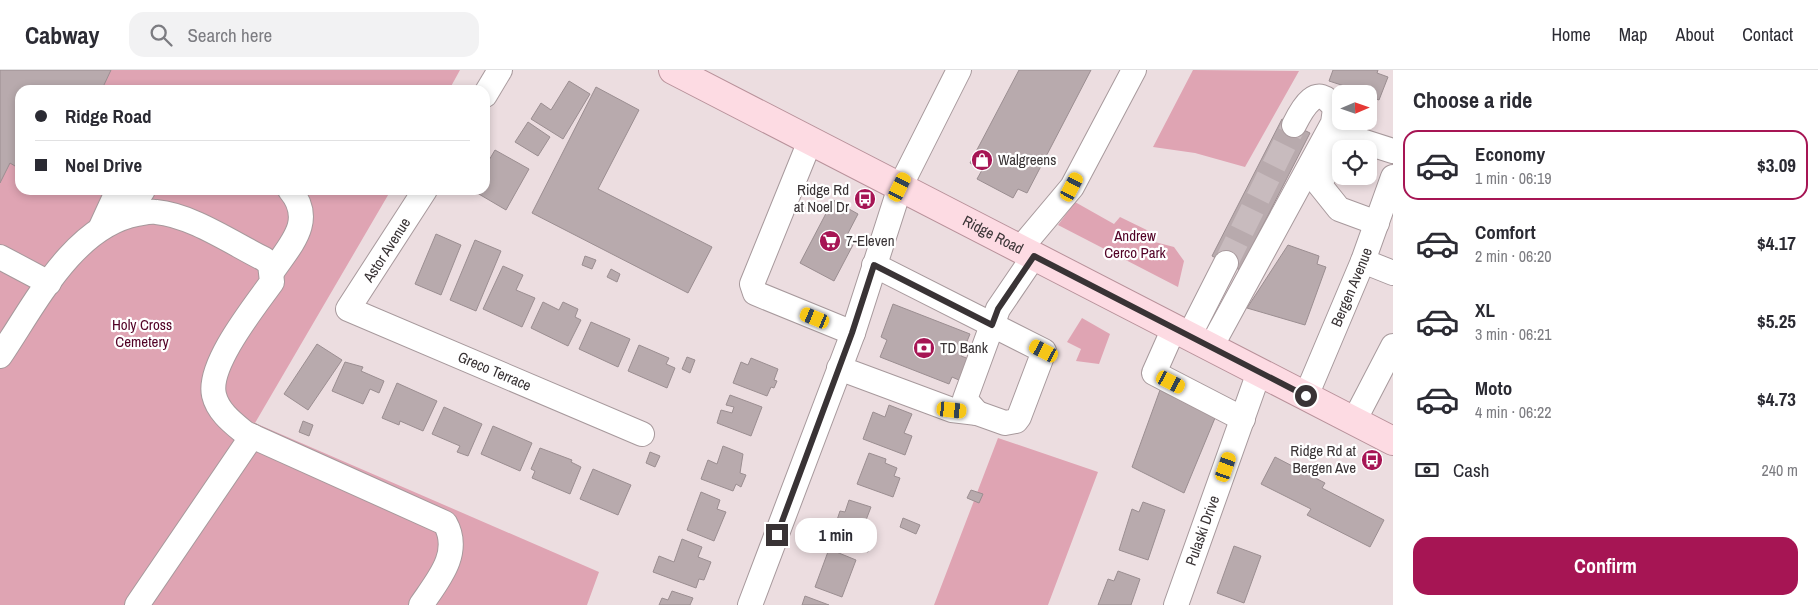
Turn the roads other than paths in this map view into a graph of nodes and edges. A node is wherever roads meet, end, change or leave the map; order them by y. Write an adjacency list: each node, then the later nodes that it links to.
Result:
1 (500, 70): 5 (street)
2 (673, 70): 9 (main road, Ridge Road)
3 (959, 70): 14 (street)
4 (1134, 70): 22 (street)
5 (490, 87)
6 (1294, 125): 33 (street)
7 (1347, 140): 8 (street)
8 (1358, 140)
9 (810, 141): 14 (main road, Ridge Road); 32 (street)
10 (1377, 146): 11 (street)
11 (1393, 151)
12 (1332, 163): 20 (street)
13 (1393, 178): 20 (street, Bergen Avenue)
14 (900, 187): 22 (main road, Ridge Road); 26 (street)
15 (116, 195): 21 (street)
16 (140, 195): 19 (street)
17 (294, 195): 27 (street)
18 (422, 195): 30 (street, Astor Avenue)
19 (127, 216): 21 (street); 27 (street)
20 (1377, 223): 24 (street, Bergen Avenue)
21 (101, 227): 29 (street)
22 (1027, 252): 31 (street); 33 (main road, Ridge Road)
23 (0, 257): 29 (street)
24 (1364, 261): 28 (street); 38 (street, Bergen Avenue)
25 (1226, 263): 33 (street)
26 (874, 265): 31 (street); 32 (street)
27 (272, 272): 43 (street)
28 (1393, 273)
29 (50, 282): 35 (street)
30 (348, 309): 42 (street, Greco Terrace)
31 (992, 325): 39 (street); 39 (street)
32 (852, 333): 36 (street)
33 (1191, 337): 37 (main road, Ridge Road); 40 (street)
34 (1393, 346): 41 (street)
35 (0, 356)
36 (839, 368): 39 (street); 47 (street)
37 (1259, 372): 38 (main road, Ridge Road); 40 (street, Pulaski Drive)
38 (1306, 396): 41 (main road, Ridge Road)
39 (964, 407)
40 (1243, 419): 48 (street, Pulaski Drive)
41 (1354, 421): 44 (main road, Ridge Road)
42 (642, 434)
43 (252, 436): 45 (street); 46 (street)
44 (1393, 441)
45 (137, 605)
46 (421, 605)
47 (750, 605)
48 (1176, 605)

